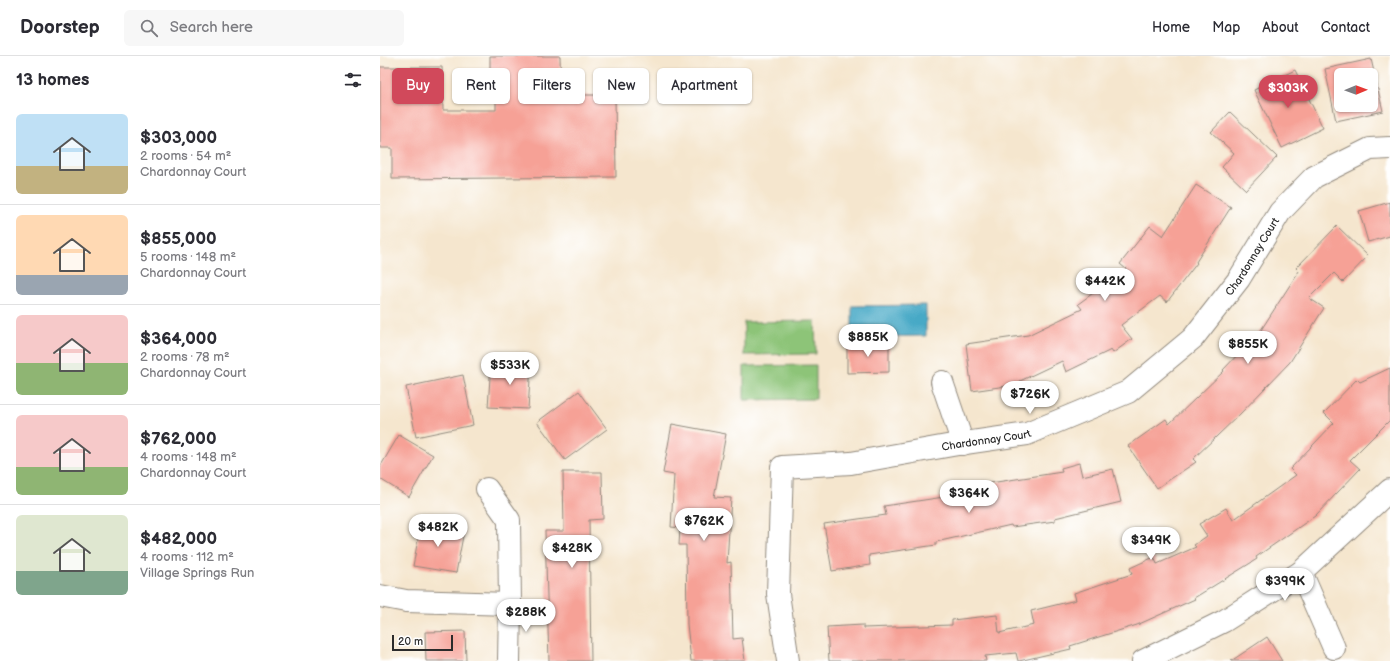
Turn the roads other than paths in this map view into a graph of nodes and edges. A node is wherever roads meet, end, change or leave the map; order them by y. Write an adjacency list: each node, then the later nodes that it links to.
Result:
1 (1390, 148): 3 (street, Chardonnay Court)
2 (942, 382): 3 (street)
3 (964, 444): 11 (street, Chardonnay Court)
4 (487, 489): 8 (street)
5 (1390, 490): 6 (street)
6 (1301, 572): 9 (street); 12 (street)
7 (380, 596): 8 (street)
8 (510, 604): 10 (street)
9 (1334, 648)
10 (509, 661)
11 (788, 661)
12 (1143, 661)

